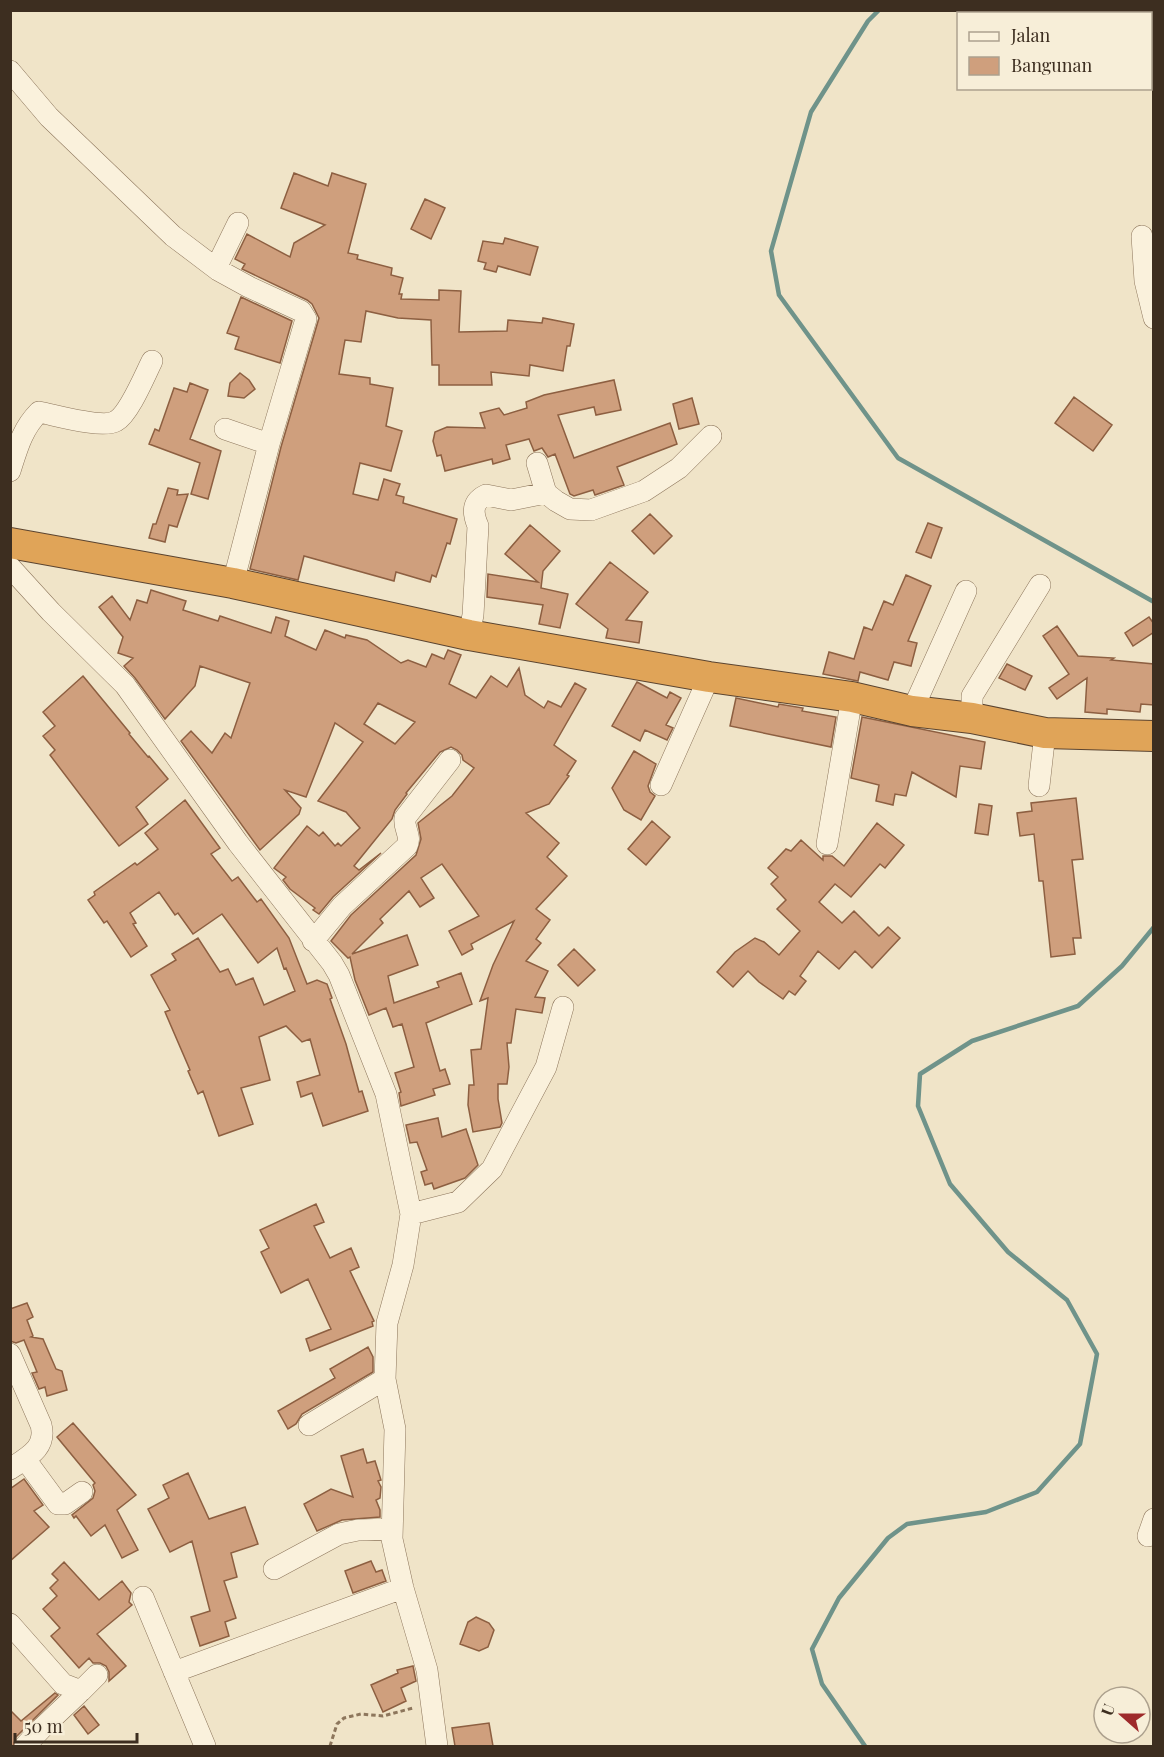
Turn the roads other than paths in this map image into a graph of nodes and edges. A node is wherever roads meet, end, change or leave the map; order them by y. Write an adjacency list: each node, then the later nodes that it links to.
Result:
1 (10, 70): 4 (street)
2 (238, 223): 4 (street)
3 (1142, 236): 5 (street)
4 (216, 268): 9 (street)
5 (1154, 318)
6 (152, 361): 11 (street)
7 (225, 429): 9 (street)
8 (711, 436): 12 (street)
9 (269, 444): 15 (street)
10 (537, 463): 12 (street)
11 (10, 471)
12 (546, 493): 18 (street)
13 (10, 543): 15 (highway)
14 (10, 567): 29 (street)
15 (233, 583): 18 (highway)
16 (1040, 585): 22 (street)
17 (966, 591): 21 (street)
18 (469, 635): 19 (highway)
19 (709, 677): 20 (highway); 26 (street)
20 (852, 697): 21 (highway); 28 (street)
21 (912, 711): 22 (highway)
22 (972, 718): 23 (highway)
23 (1045, 733): 24 (highway); 27 (street)
24 (1154, 736)
25 (450, 760): 29 (street)
26 (661, 784)
27 (1039, 786)
28 (827, 844)
29 (313, 941): 31 (street)
30 (563, 1007): 31 (street)
31 (411, 1214): 33 (street)
32 (10, 1354): 35 (street)
33 (386, 1379): 34 (street); 37 (street)
34 (309, 1425)
35 (18, 1464): 36 (street)
36 (82, 1492)
37 (392, 1528): 38 (street); 39 (street)
38 (274, 1569)
39 (403, 1588): 42 (street); 47 (street)
40 (143, 1597): 42 (street)
41 (10, 1624): 44 (street)
42 (174, 1672): 46 (street)
43 (97, 1675): 44 (street)
44 (81, 1691): 45 (street)
45 (25, 1746)
46 (205, 1746)
47 (437, 1746)

